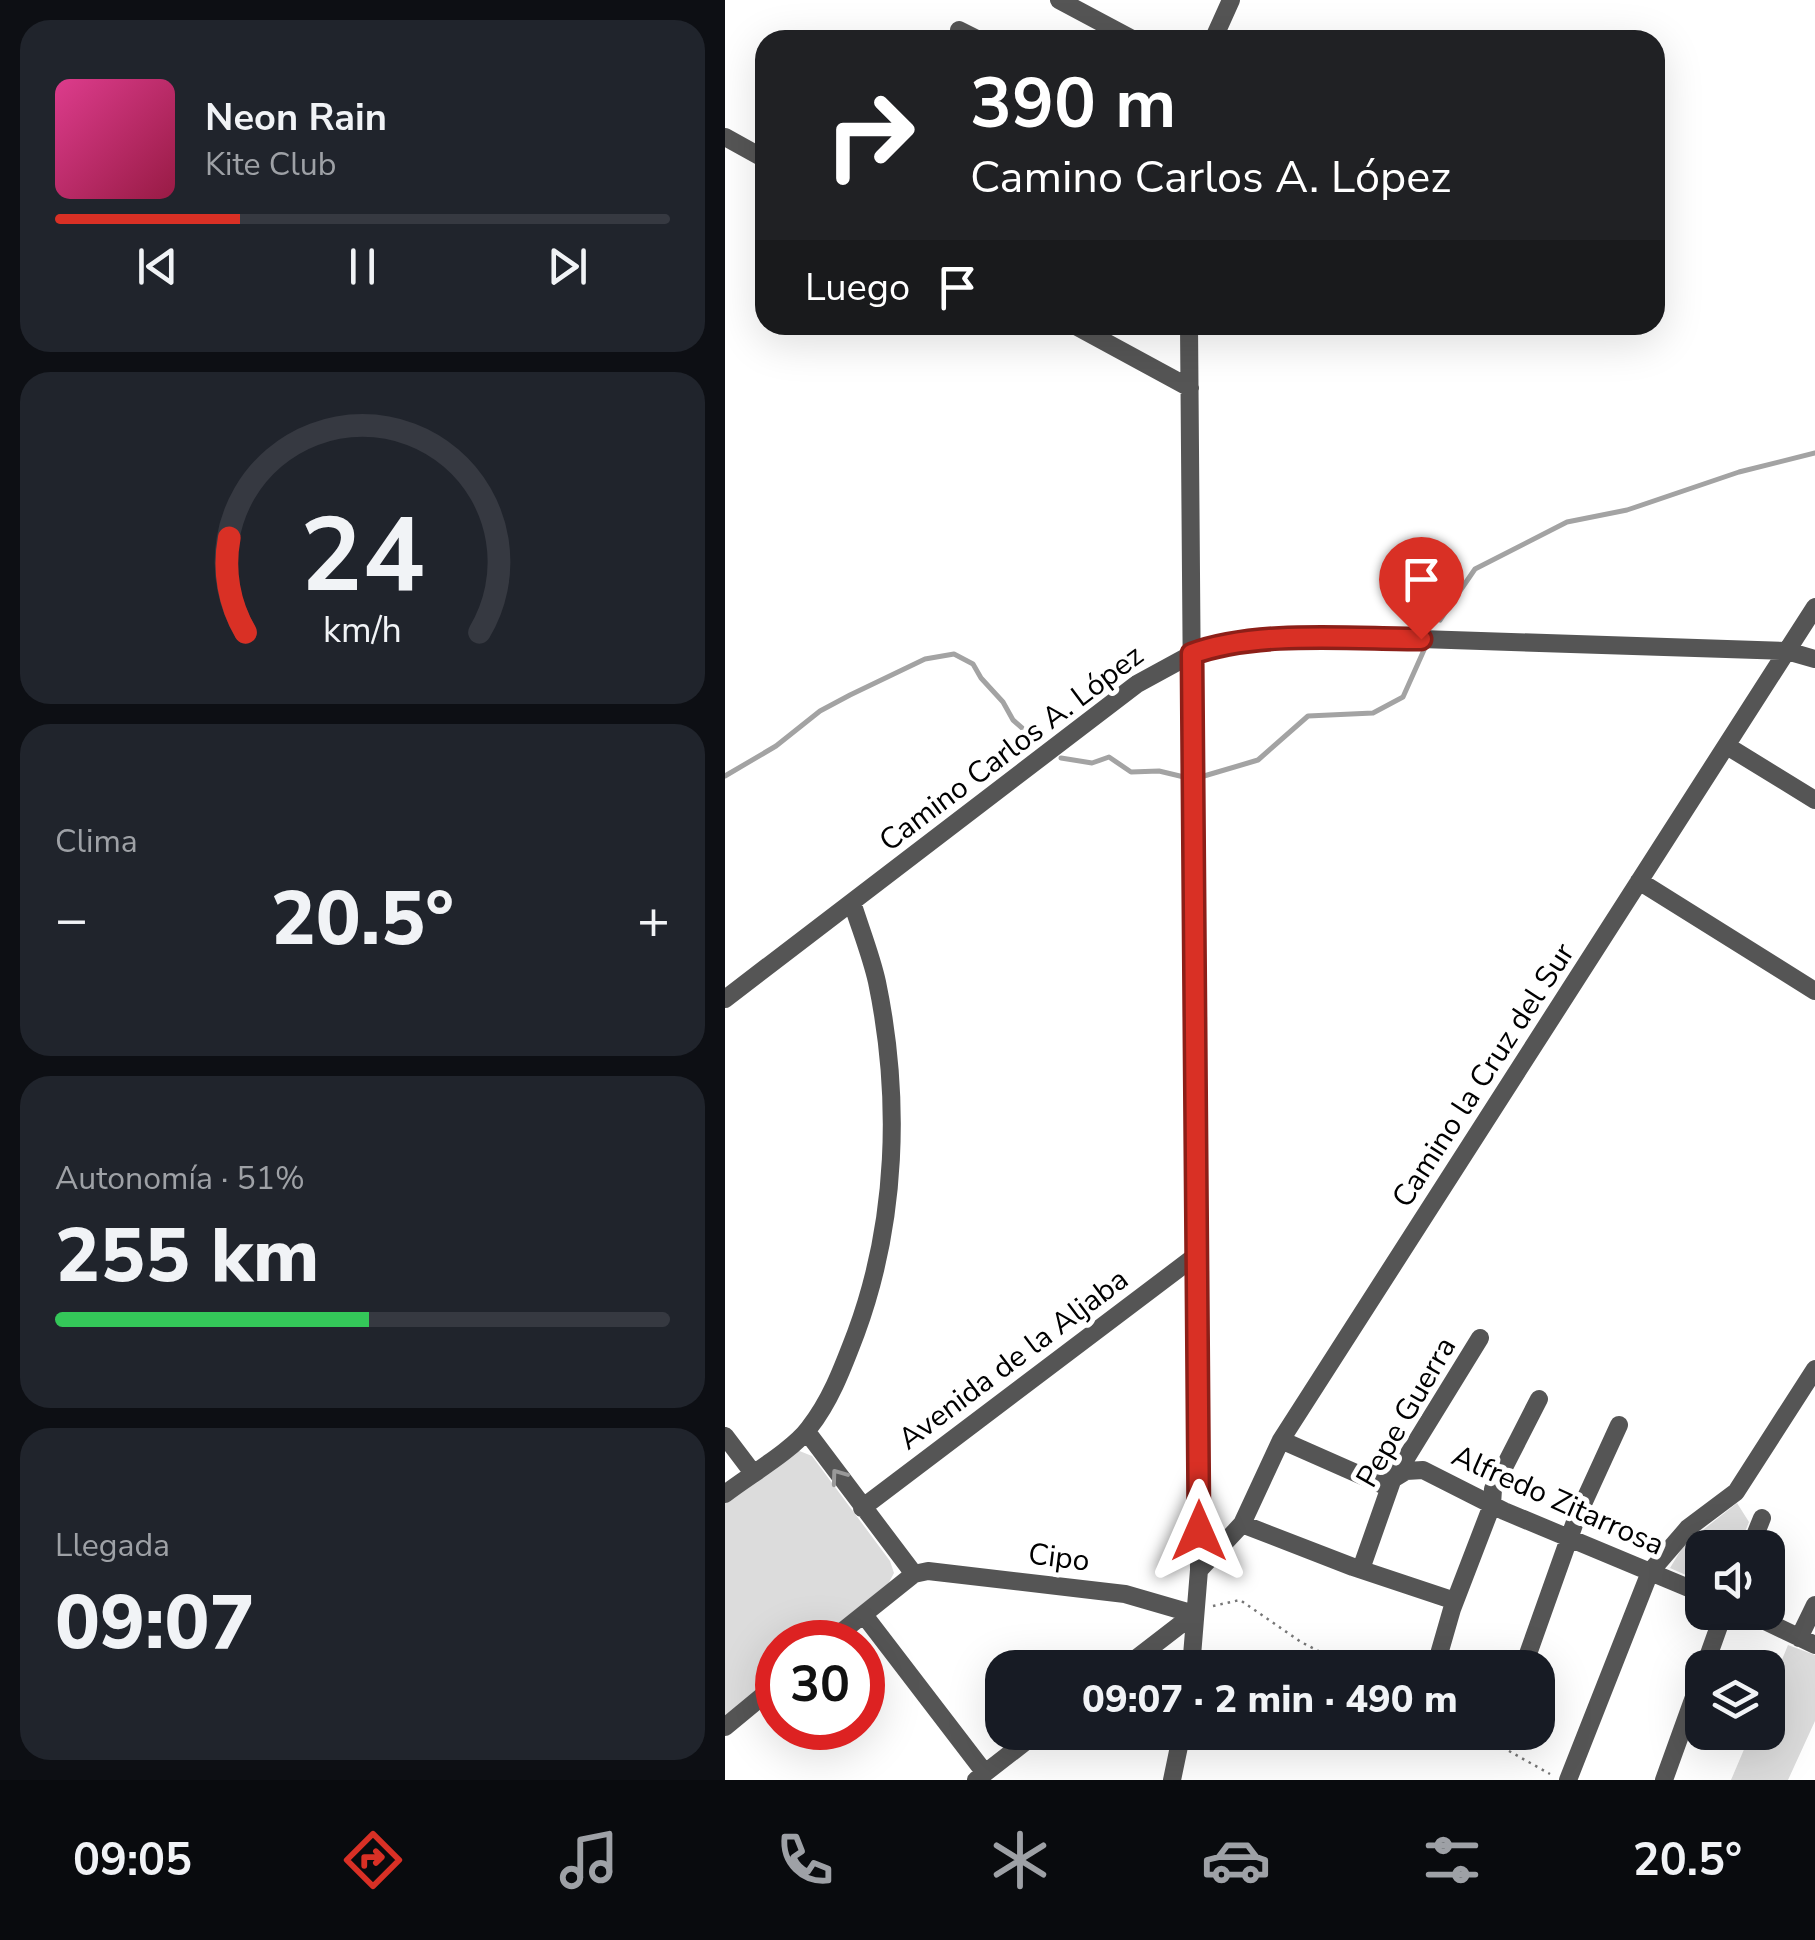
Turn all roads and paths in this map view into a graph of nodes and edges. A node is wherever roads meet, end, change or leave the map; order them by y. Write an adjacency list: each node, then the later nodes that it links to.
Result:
1 (1059, 0): 3 (street)
2 (1231, 0): 4 (street)
3 (1115, 30)
4 (1218, 30)
5 (725, 137): 6 (street)
6 (755, 154)
7 (1092, 335): 9 (street)
8 (1189, 335): 9 (street)
9 (1190, 388): 12 (street)
10 (1815, 607): 11 (street, Camino la Cruz del Sur)
11 (1787, 651): 12 (street, Camino Carlos A. López); 13 (street, Camino Carlos A. López); 14 (street, Camino la Cruz del Sur)
12 (1192, 654): 17 (street, Camino Carlos A. López); 20 (street)
13 (1815, 659)
14 (1727, 746): 15 (street); 16 (street, Camino la Cruz del Sur)
15 (1815, 800)
16 (1639, 882): 18 (street); 27 (street, Camino la Cruz del Sur)
17 (852, 902): 19 (street, Camino Carlos A. López); 25 (street)
18 (1815, 991)
19 (725, 999)
20 (1198, 1254): 32 (street, Avenida de la Aljaba); 38 (street)
21 (1480, 1338): 29 (street, Pepe Guerra)
22 (1815, 1369): 39 (street)
23 (1539, 1399): 31 (street)
24 (1619, 1425): 36 (street)
25 (807, 1432): 28 (street); 32 (street, one-way to 25)
26 (725, 1436): 28 (street)
27 (1281, 1440): 29 (street, Alfredo Zitarrosa); 34 (street, Camino la Cruz del Sur)
28 (753, 1473): 30 (street)
29 (1392, 1481): 31 (street, Alfredo Zitarrosa); 37 (street, Pepe Guerra)
30 (725, 1494)
31 (1492, 1505): 36 (street, Alfredo Zitarrosa); 42 (street)
32 (862, 1508): 40 (street)
33 (1763, 1518): 35 (street)
34 (1243, 1524): 37 (street); 38 (street, Camino la Cruz del Sur)
35 (1758, 1530)
36 (1570, 1540): 39 (street, Alfredo Zitarrosa); 53 (street)
37 (1361, 1569): 42 (street)
38 (1199, 1570): 44 (street)
39 (1650, 1572): 41 (street, Alfredo Zitarrosa); 63 (street)
40 (914, 1574): 44 (street, Cipo); 45 (street)
41 (1685, 1587)
42 (1455, 1601): 52 (street)
43 (1815, 1605): 48 (street)
44 (1194, 1614): 49 (street); 50 (street); 51 (path)
45 (863, 1615): 46 (street); 60 (street)
46 (857, 1620)
47 (1784, 1630): 48 (street)
48 (1807, 1641)
49 (1147, 1650)
50 (1192, 1650)
51 (1316, 1650)
52 (1440, 1650)
53 (1530, 1650)
54 (755, 1702): 56 (street)
55 (1685, 1721): 64 (street)
56 (725, 1726)
57 (1014, 1750): 60 (street)
58 (1178, 1750): 61 (street)
59 (1515, 1750): 62 (path)
60 (980, 1776)
61 (1172, 1780)
62 (1560, 1780)
63 (1568, 1780)
64 (1664, 1780)

